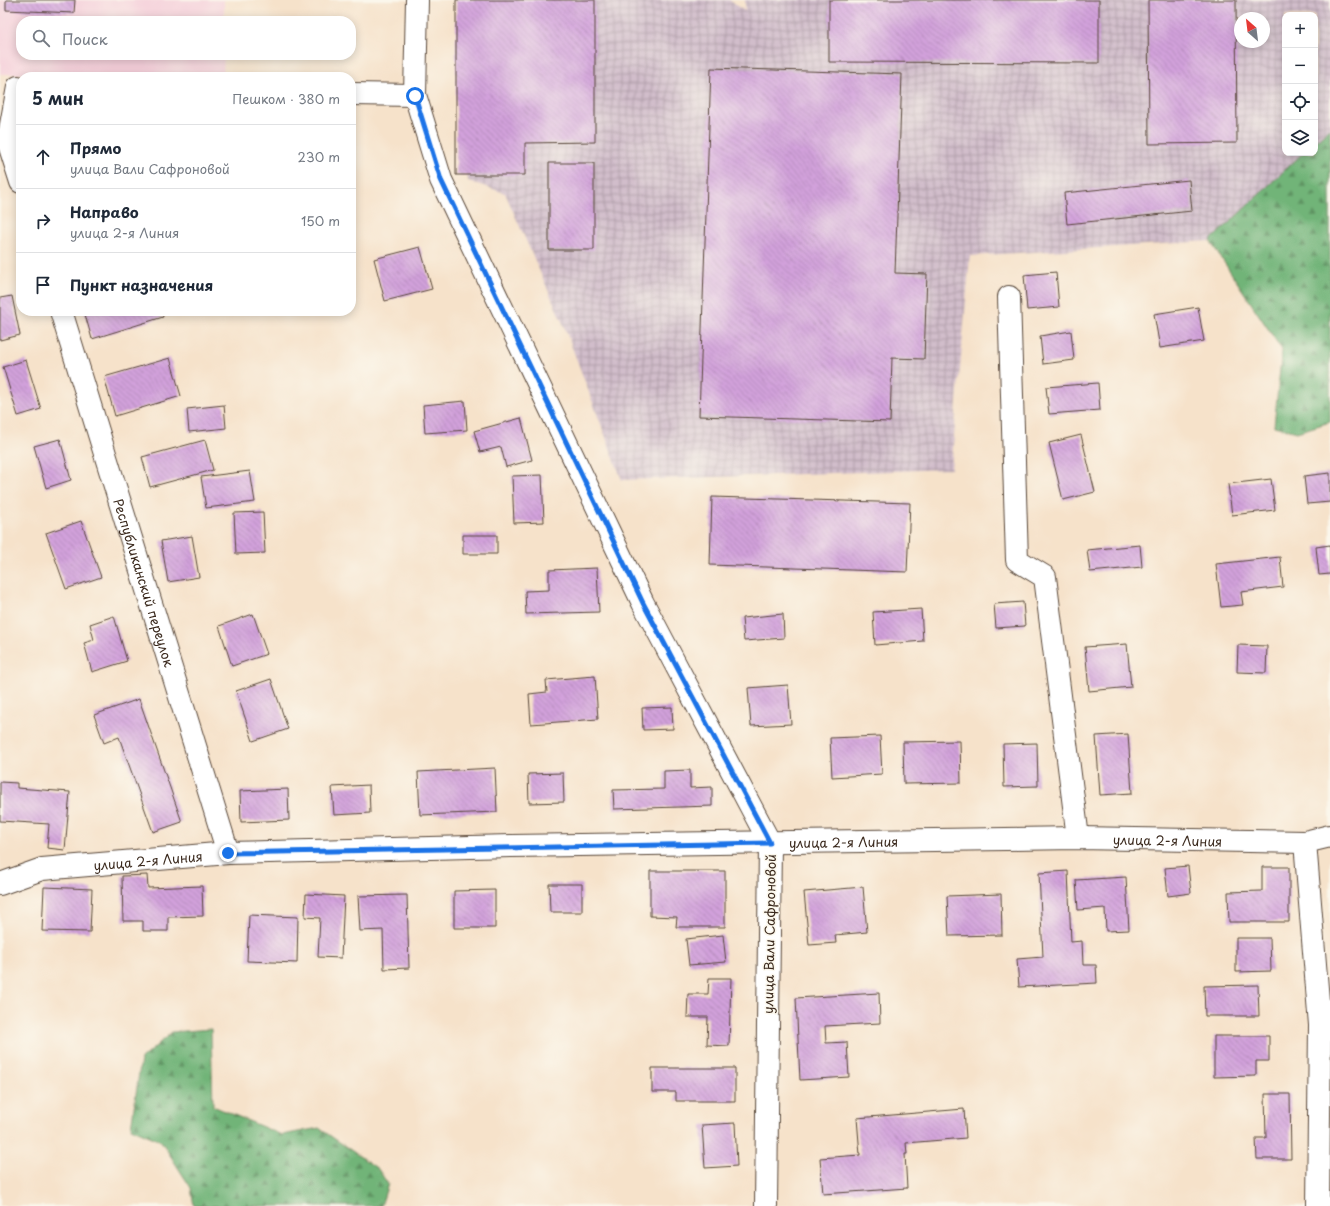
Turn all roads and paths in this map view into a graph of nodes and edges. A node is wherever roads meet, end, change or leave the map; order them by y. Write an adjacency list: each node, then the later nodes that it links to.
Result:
1 (418, 0): 4 (street, улица Вали Сафроновой)
2 (13, 87): 5 (street)
3 (356, 94): 4 (street)
4 (415, 96): 11 (street, улица Вали Сафроновой)
5 (16, 166)
6 (1009, 297): 9 (street)
7 (63, 316): 12 (street, Республиканский переулок)
8 (1330, 836): 10 (street, улица 2-я Линия)
9 (1078, 838): 10 (street, улица 2-я Линия); 11 (street, улица 2-я Линия)
10 (1305, 842): 15 (street)
11 (770, 843): 12 (street, улица 2-я Линия); 14 (street, улица Вали Сафроновой)
12 (228, 853): 13 (street, улица 2-я Линия)
13 (0, 884)
14 (766, 1206)
15 (1318, 1206)

